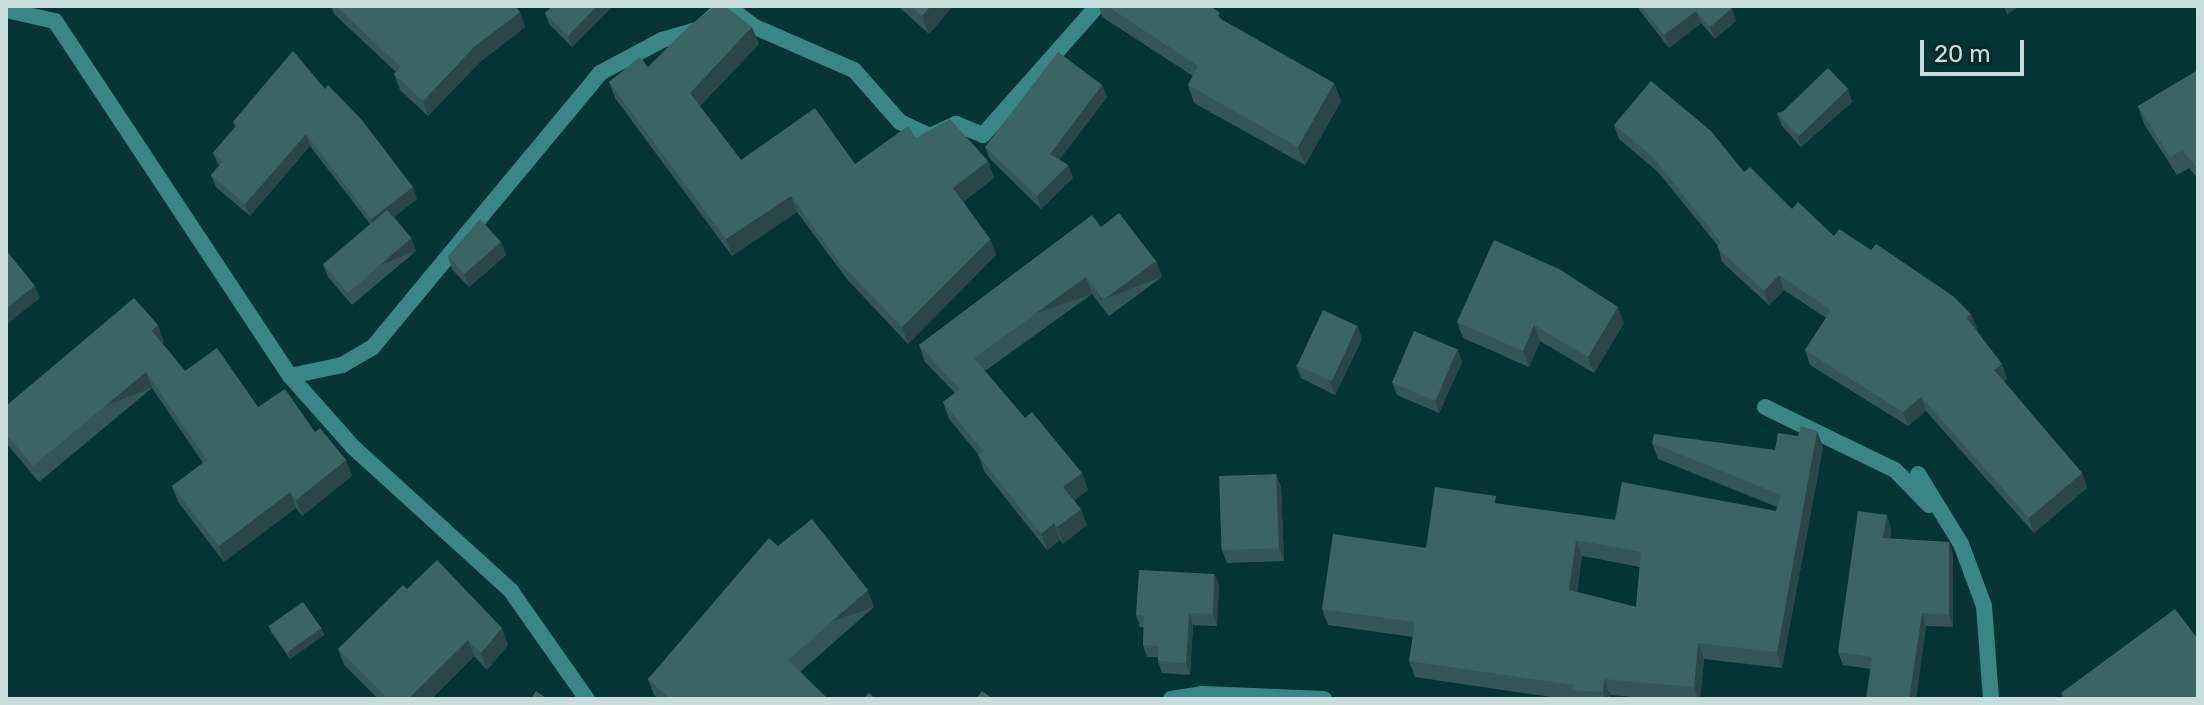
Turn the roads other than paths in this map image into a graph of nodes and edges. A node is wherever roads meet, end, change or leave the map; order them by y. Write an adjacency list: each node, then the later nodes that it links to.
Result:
1 (726, 6): 2 (street); 4 (street)
2 (1097, 6)
3 (6, 10): 4 (street)
4 (290, 376): 8 (street)
5 (1765, 407): 7 (street)
6 (1918, 474): 7 (street)
7 (1948, 523): 11 (street)
8 (587, 699)
9 (1171, 699): 10 (street)
10 (1324, 699)
11 (1991, 699)

